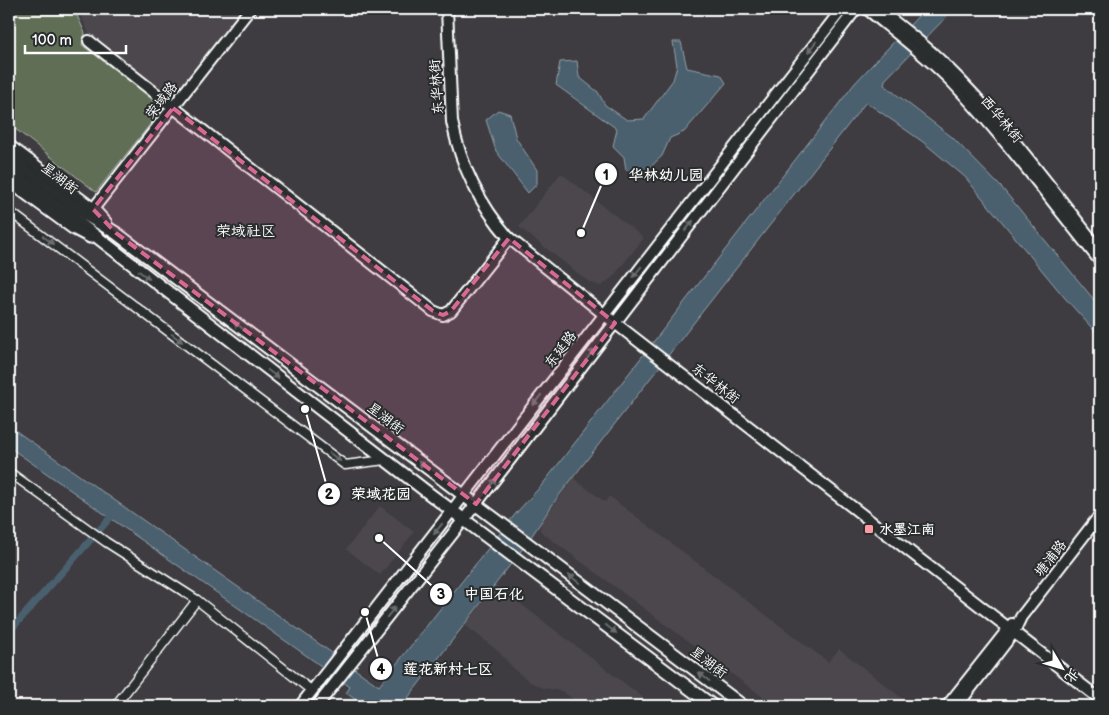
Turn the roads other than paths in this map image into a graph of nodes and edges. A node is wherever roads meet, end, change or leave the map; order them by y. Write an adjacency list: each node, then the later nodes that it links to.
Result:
1 (250, 9): 10 (main road, 荣域路)
2 (447, 9): 18 (main road, 东华林街)
3 (842, 9): 22 (main road, 东延路, one-way to 22)
4 (856, 9): 23 (main road, 东延路, one-way to 4)
5 (867, 9): 7 (main road, 西华林街)
6 (878, 9): 7 (main road, 西华林街)
7 (901, 31): 9 (main road, 西华林街)
8 (89, 41): 10 (main road)
9 (919, 47): 20 (main road, 西华林街); 21 (main road, 西华林街)
10 (173, 108): 15 (main road, 荣域路); 18 (main road)
11 (9, 146): 15 (main road)
12 (9, 158): 17 (main road, 星湖街)
13 (9, 169): 19 (main road, 星湖街)
14 (11, 187): 19 (main road)
15 (93, 209): 17 (main road)
16 (9, 211): 24 (street, one-way to 24)
17 (116, 233): 26 (main road, 星湖街, one-way to 17)
18 (509, 238): 22 (main road, 东华林街)
19 (105, 245): 24 (main road, 星湖街, one-way to 24)
20 (1100, 250)
21 (1100, 261)
22 (604, 314): 23 (main road, 东华林街); 26 (main road, 东延路, one-way to 26)
23 (615, 323): 27 (main road, 东延路, one-way to 23); 32 (main road, 东华林街)
24 (385, 460): 28 (main road, 星湖街)
25 (9, 472): 31 (street)
26 (463, 496): 27 (main road, 星湖街); 28 (main road, 东延路)
27 (476, 504): 30 (main road, 东延路); 39 (main road, 星湖街, one-way to 27)
28 (452, 511): 30 (main road, 星湖街); 33 (main road, 东延路, one-way to 33)
29 (1100, 515): 32 (main road, 塘浦路)
30 (464, 519): 37 (main road, 东延路, one-way to 30); 38 (main road, 星湖街, one-way to 38)
31 (197, 600): 33 (street); 35 (street)
32 (1011, 629): 34 (main road, 东华林街); 40 (main road, 塘浦路); 41 (main road, 塘浦路)
33 (312, 691): 36 (main road, 东延路)
34 (1100, 699)
35 (115, 706)
36 (300, 706)
37 (318, 706)
38 (713, 706)
39 (743, 706)
40 (947, 706)
41 (957, 706)

